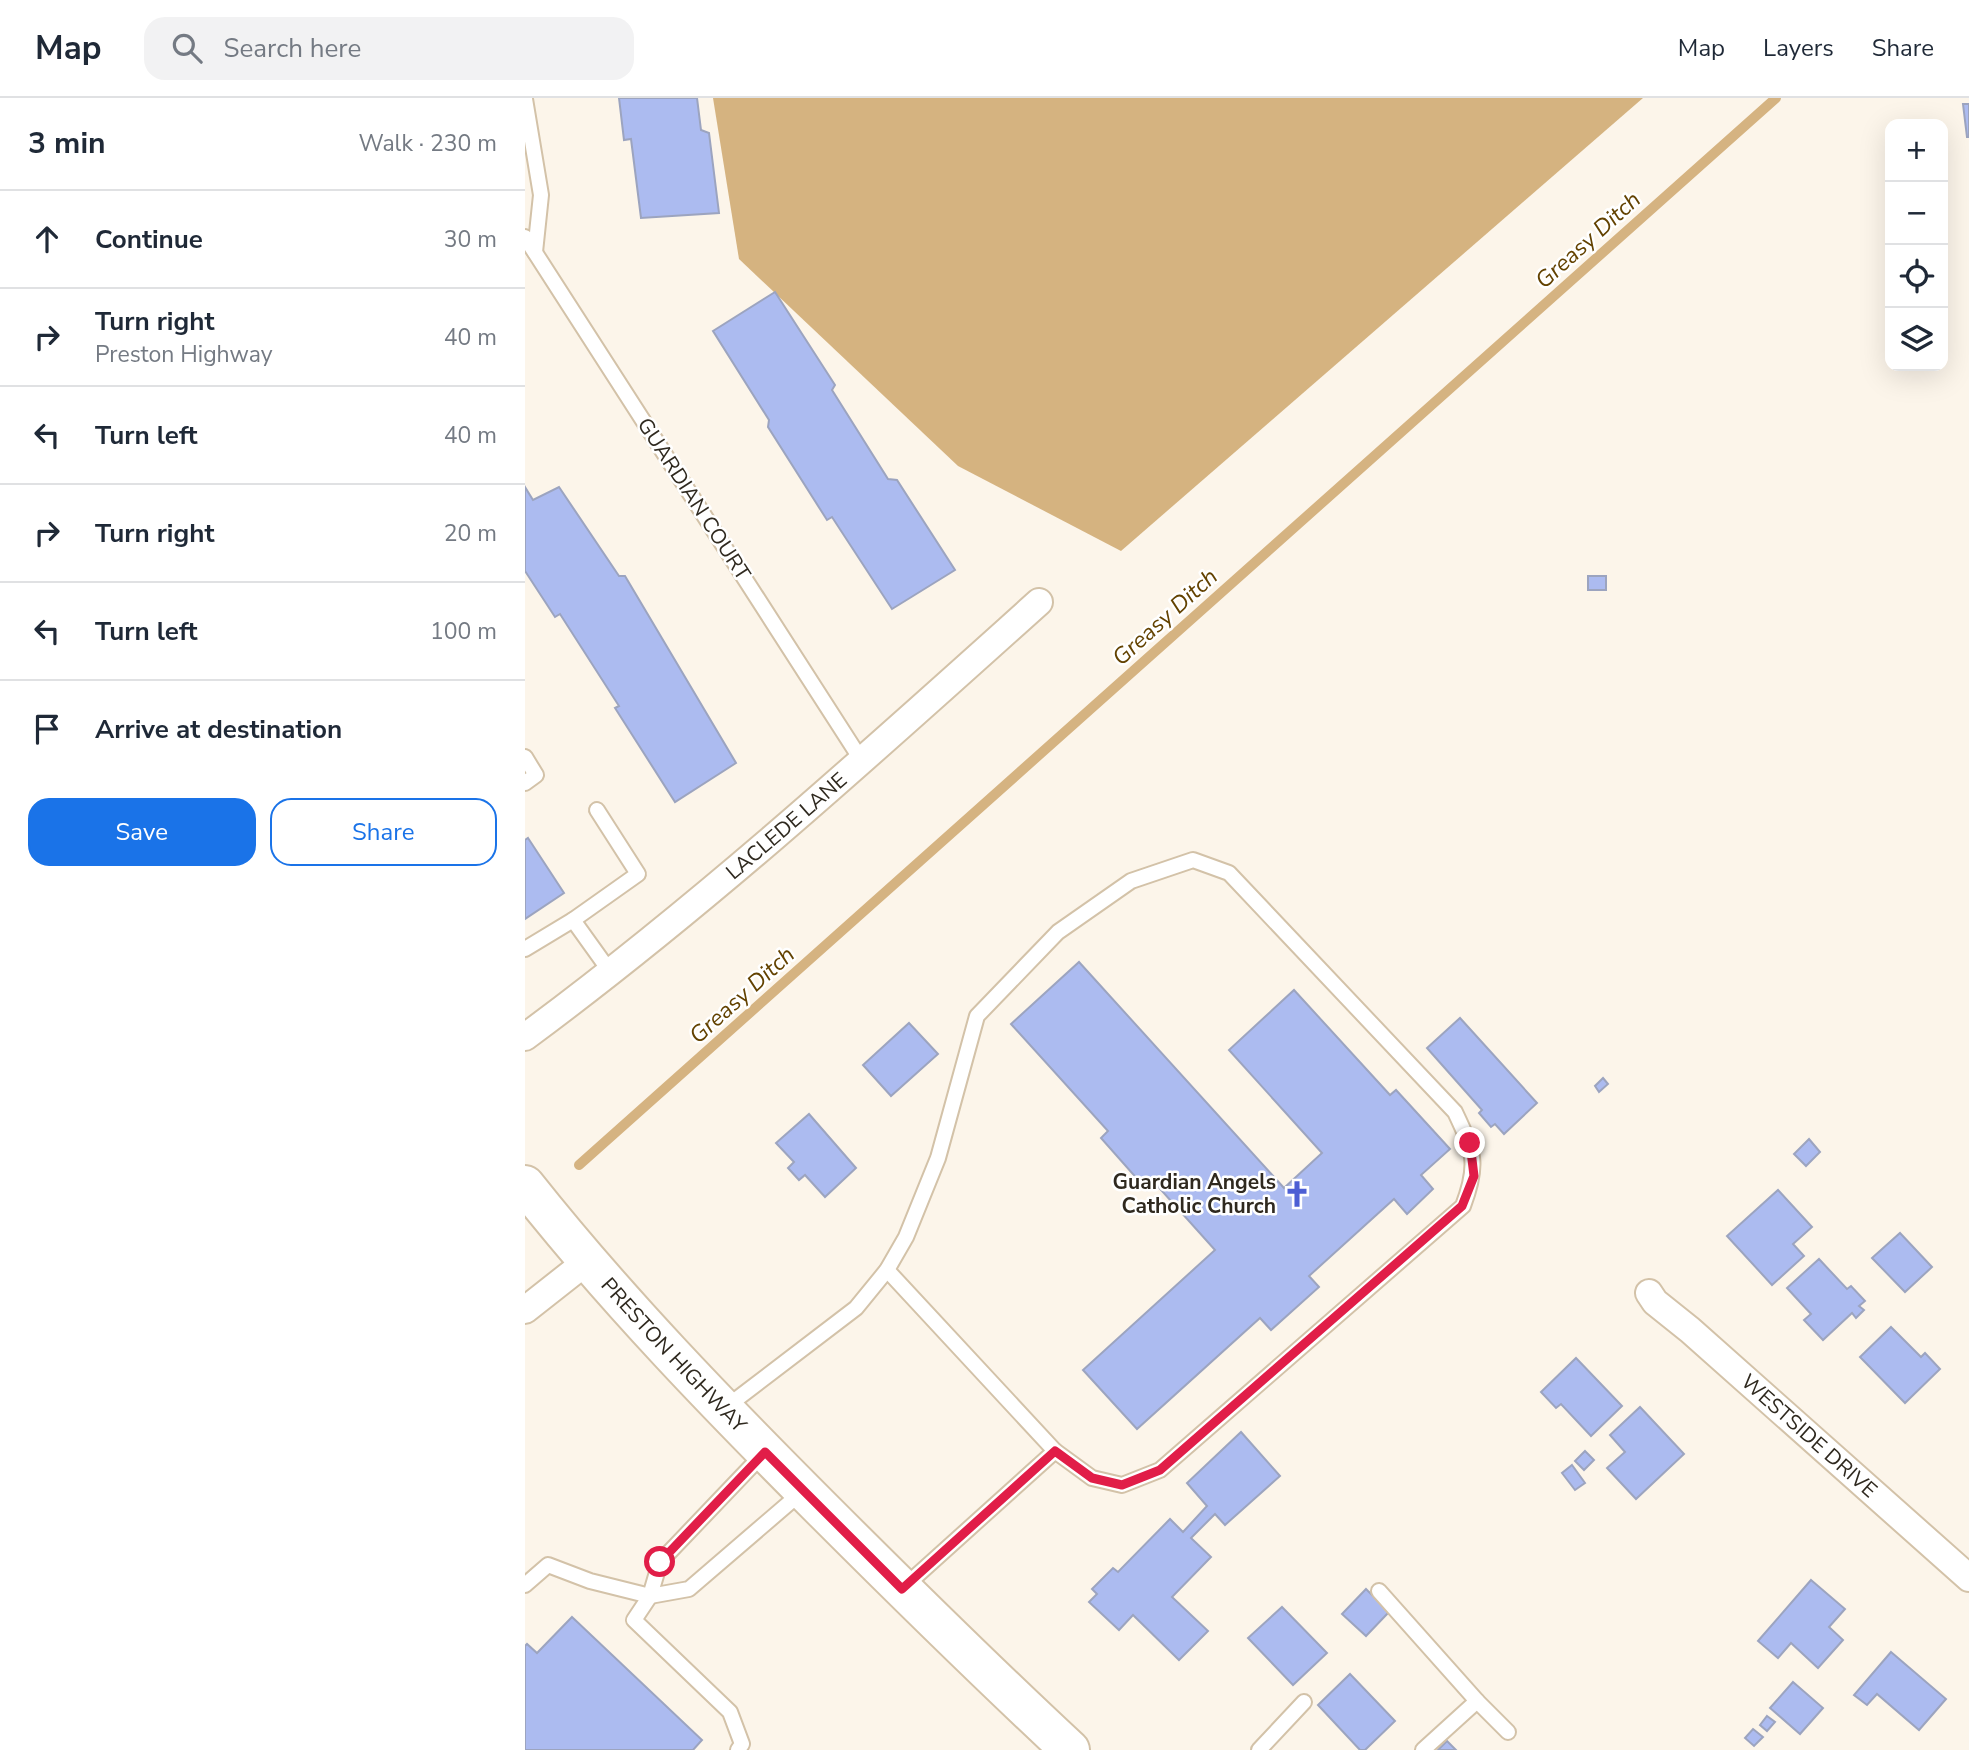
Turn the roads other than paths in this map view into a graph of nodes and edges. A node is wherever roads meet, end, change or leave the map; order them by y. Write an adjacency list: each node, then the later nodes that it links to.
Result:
1 (525, 99): 3 (lane)
2 (525, 237): 3 (lane, GUARDIAN COURT)
3 (535, 252): 6 (lane, GUARDIAN COURT)
4 (1039, 602): 6 (street, LACLEDE LANE)
5 (525, 757): 7 (lane)
6 (862, 761): 11 (street, LACLEDE LANE)
7 (525, 783)
8 (597, 810): 9 (lane)
9 (573, 920): 10 (lane); 11 (lane)
10 (525, 949)
11 (611, 973): 12 (street, LACLEDE LANE)
12 (525, 1037)
13 (525, 1185): 14 (main road, PRESTON HIGHWAY)
14 (586, 1262): 17 (street); 18 (main road, PRESTON HIGHWAY)
15 (887, 1270): 18 (lane); 19 (lane); 19 (lane)
16 (1649, 1293): 22 (street, WESTSIDE DRIVE)
17 (525, 1310)
18 (723, 1410): 20 (main road, PRESTON HIGHWAY)
19 (1055, 1451): 24 (lane)
20 (765, 1452): 21 (main road, PRESTON HIGHWAY); 26 (lane)
21 (804, 1490): 24 (main road, PRESTON HIGHWAY); 26 (lane)
22 (1969, 1578)
23 (525, 1586): 26 (lane)
24 (902, 1589): 31 (main road, PRESTON HIGHWAY)
25 (1379, 1591): 27 (lane)
26 (650, 1596): 30 (lane)
27 (1477, 1701): 29 (lane); 33 (lane)
28 (1304, 1702): 32 (lane)
29 (1508, 1732)
30 (738, 1750)
31 (1070, 1750)
32 (1259, 1750)
33 (1423, 1750)

